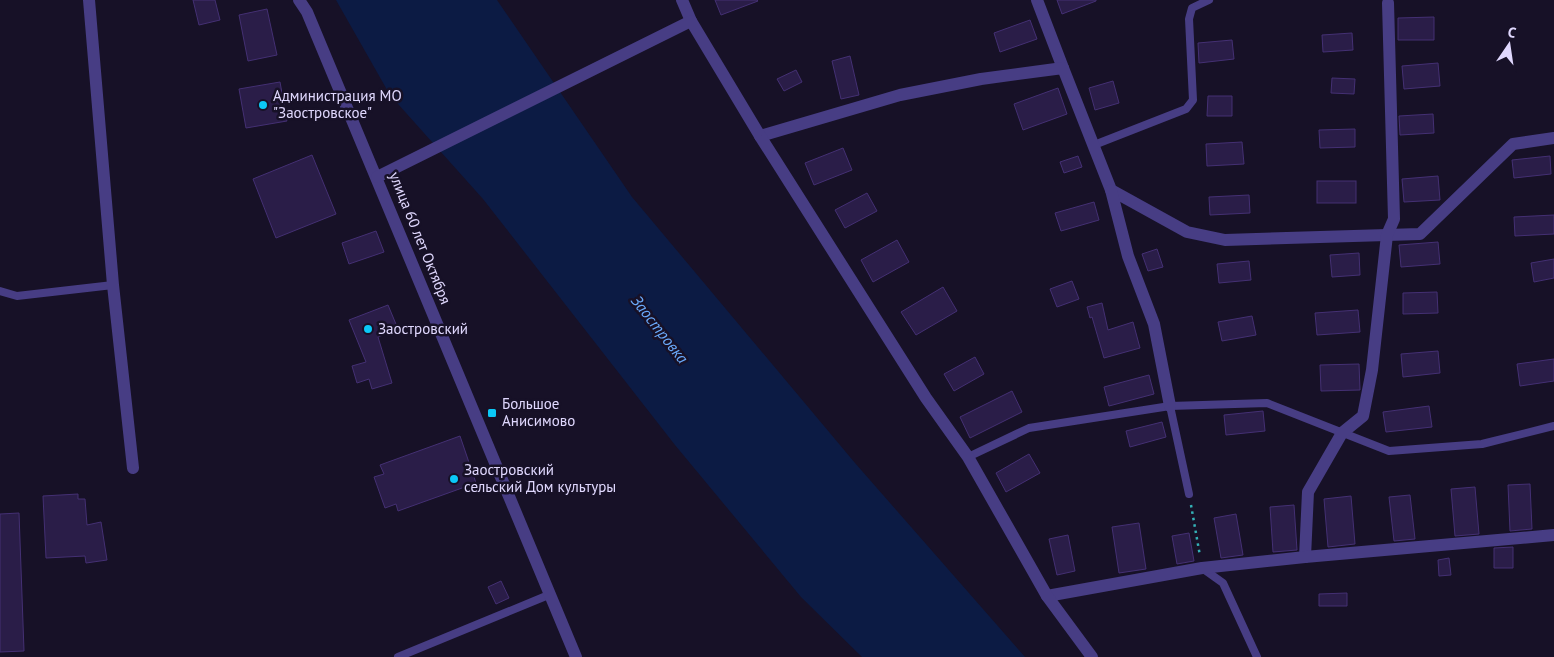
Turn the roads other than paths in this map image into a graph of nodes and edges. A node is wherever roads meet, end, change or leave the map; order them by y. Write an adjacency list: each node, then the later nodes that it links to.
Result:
1 (89, 0): 15 (street)
2 (299, 0): 12 (street, улица 60 лет Октября)
3 (682, 0): 7 (street)
4 (1037, 0): 8 (street)
5 (1209, 0): 11 (lane)
6 (1384, 1): 14 (street)
7 (691, 21): 9 (street); 12 (street)
8 (1063, 68): 9 (street); 11 (street)
9 (760, 136): 20 (street)
10 (1554, 138): 14 (street)
11 (1094, 145): 13 (street)
12 (377, 178): 26 (street, улица 60 лет Октября)
13 (1111, 190): 14 (street); 17 (street)
14 (1387, 235): 19 (street)
15 (114, 285): 16 (lane); 21 (street)
16 (0, 291)
17 (1170, 406): 19 (lane); 20 (lane); 22 (lane)
18 (1554, 426): 19 (lane)
19 (1342, 432): 24 (street)
20 (968, 457): 27 (street)
21 (133, 468)
22 (1189, 494)
23 (1554, 535): 24 (street)
24 (1305, 557): 25 (street)
25 (1202, 568): 27 (street); 31 (lane)
26 (551, 594): 28 (lane); 29 (street, улица 60 лет Октября)
27 (1047, 596): 30 (street)
28 (398, 657)
29 (576, 657)
30 (1092, 657)
31 (1258, 657)

